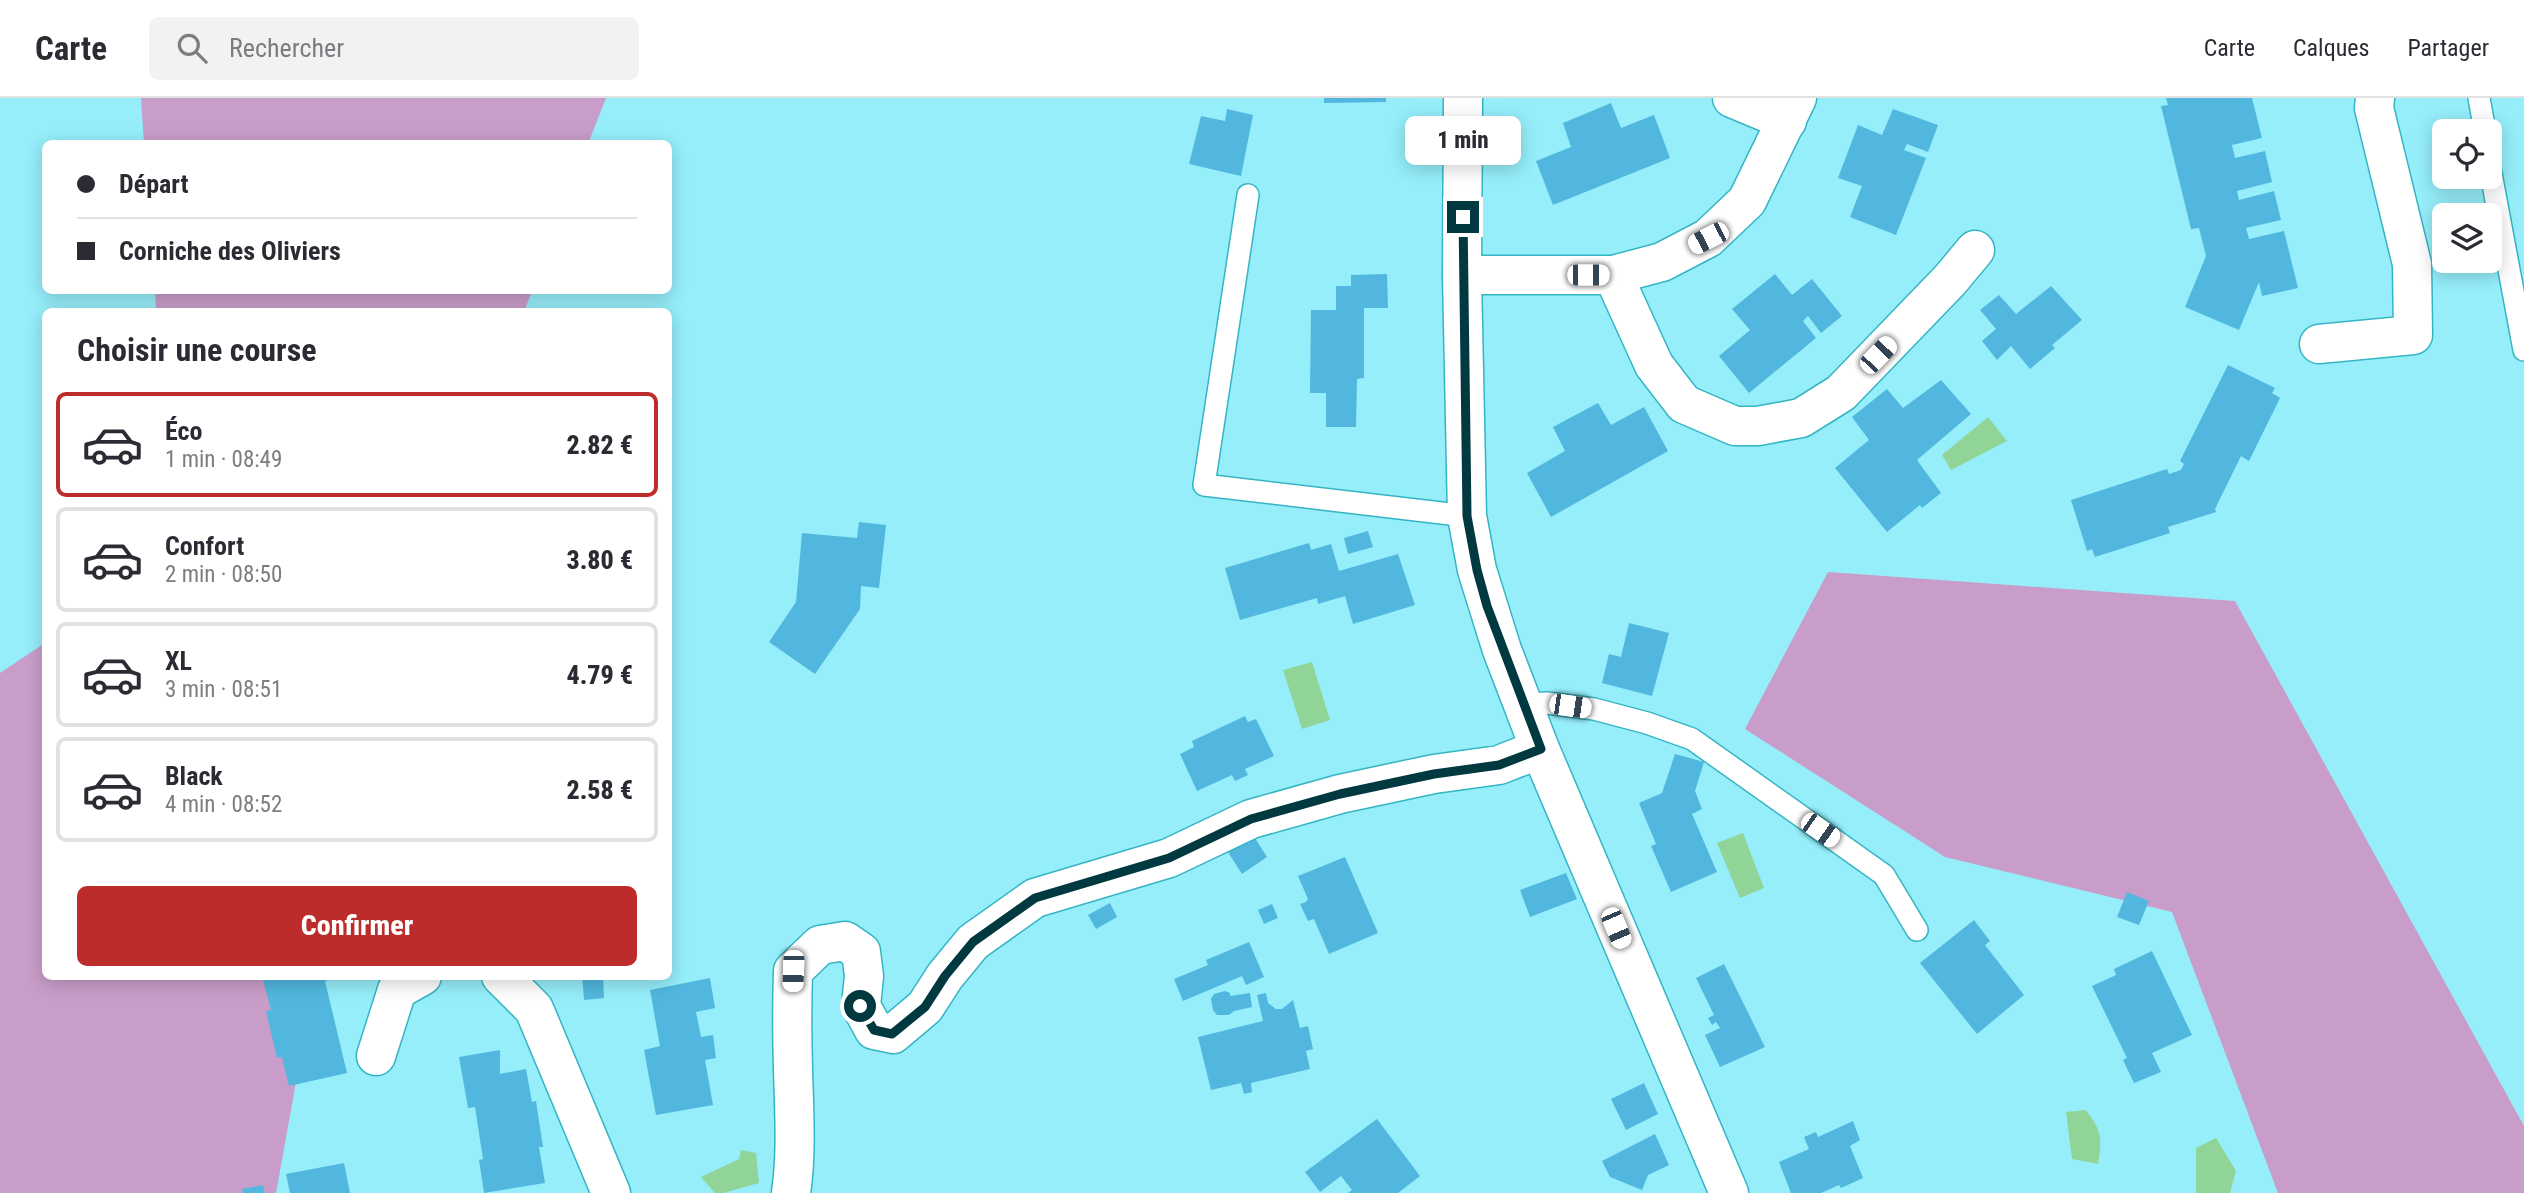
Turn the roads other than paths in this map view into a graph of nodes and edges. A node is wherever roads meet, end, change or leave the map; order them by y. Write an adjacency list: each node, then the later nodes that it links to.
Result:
1 (1464, 98): 10 (street)
2 (1731, 98): 5 (street)
3 (2375, 98): 12 (street)
4 (2479, 98): 6 (lane)
5 (1792, 110): 11 (street)
6 (2482, 119)
7 (2494, 189): 13 (lane)
8 (1248, 195): 14 (lane)
9 (1975, 250): 11 (street)
10 (1462, 275): 11 (street); 14 (street)
11 (1613, 275)
12 (2319, 344)
13 (2524, 350)
14 (1467, 516): 15 (street)
15 (1522, 704): 16 (street); 17 (lane)
16 (1541, 749): 22 (street); 23 (street)
17 (1917, 930)
18 (415, 980): 20 (street)
19 (505, 980): 21 (street)
20 (376, 1056)
21 (611, 1193)
22 (790, 1193)
23 (1729, 1193)

